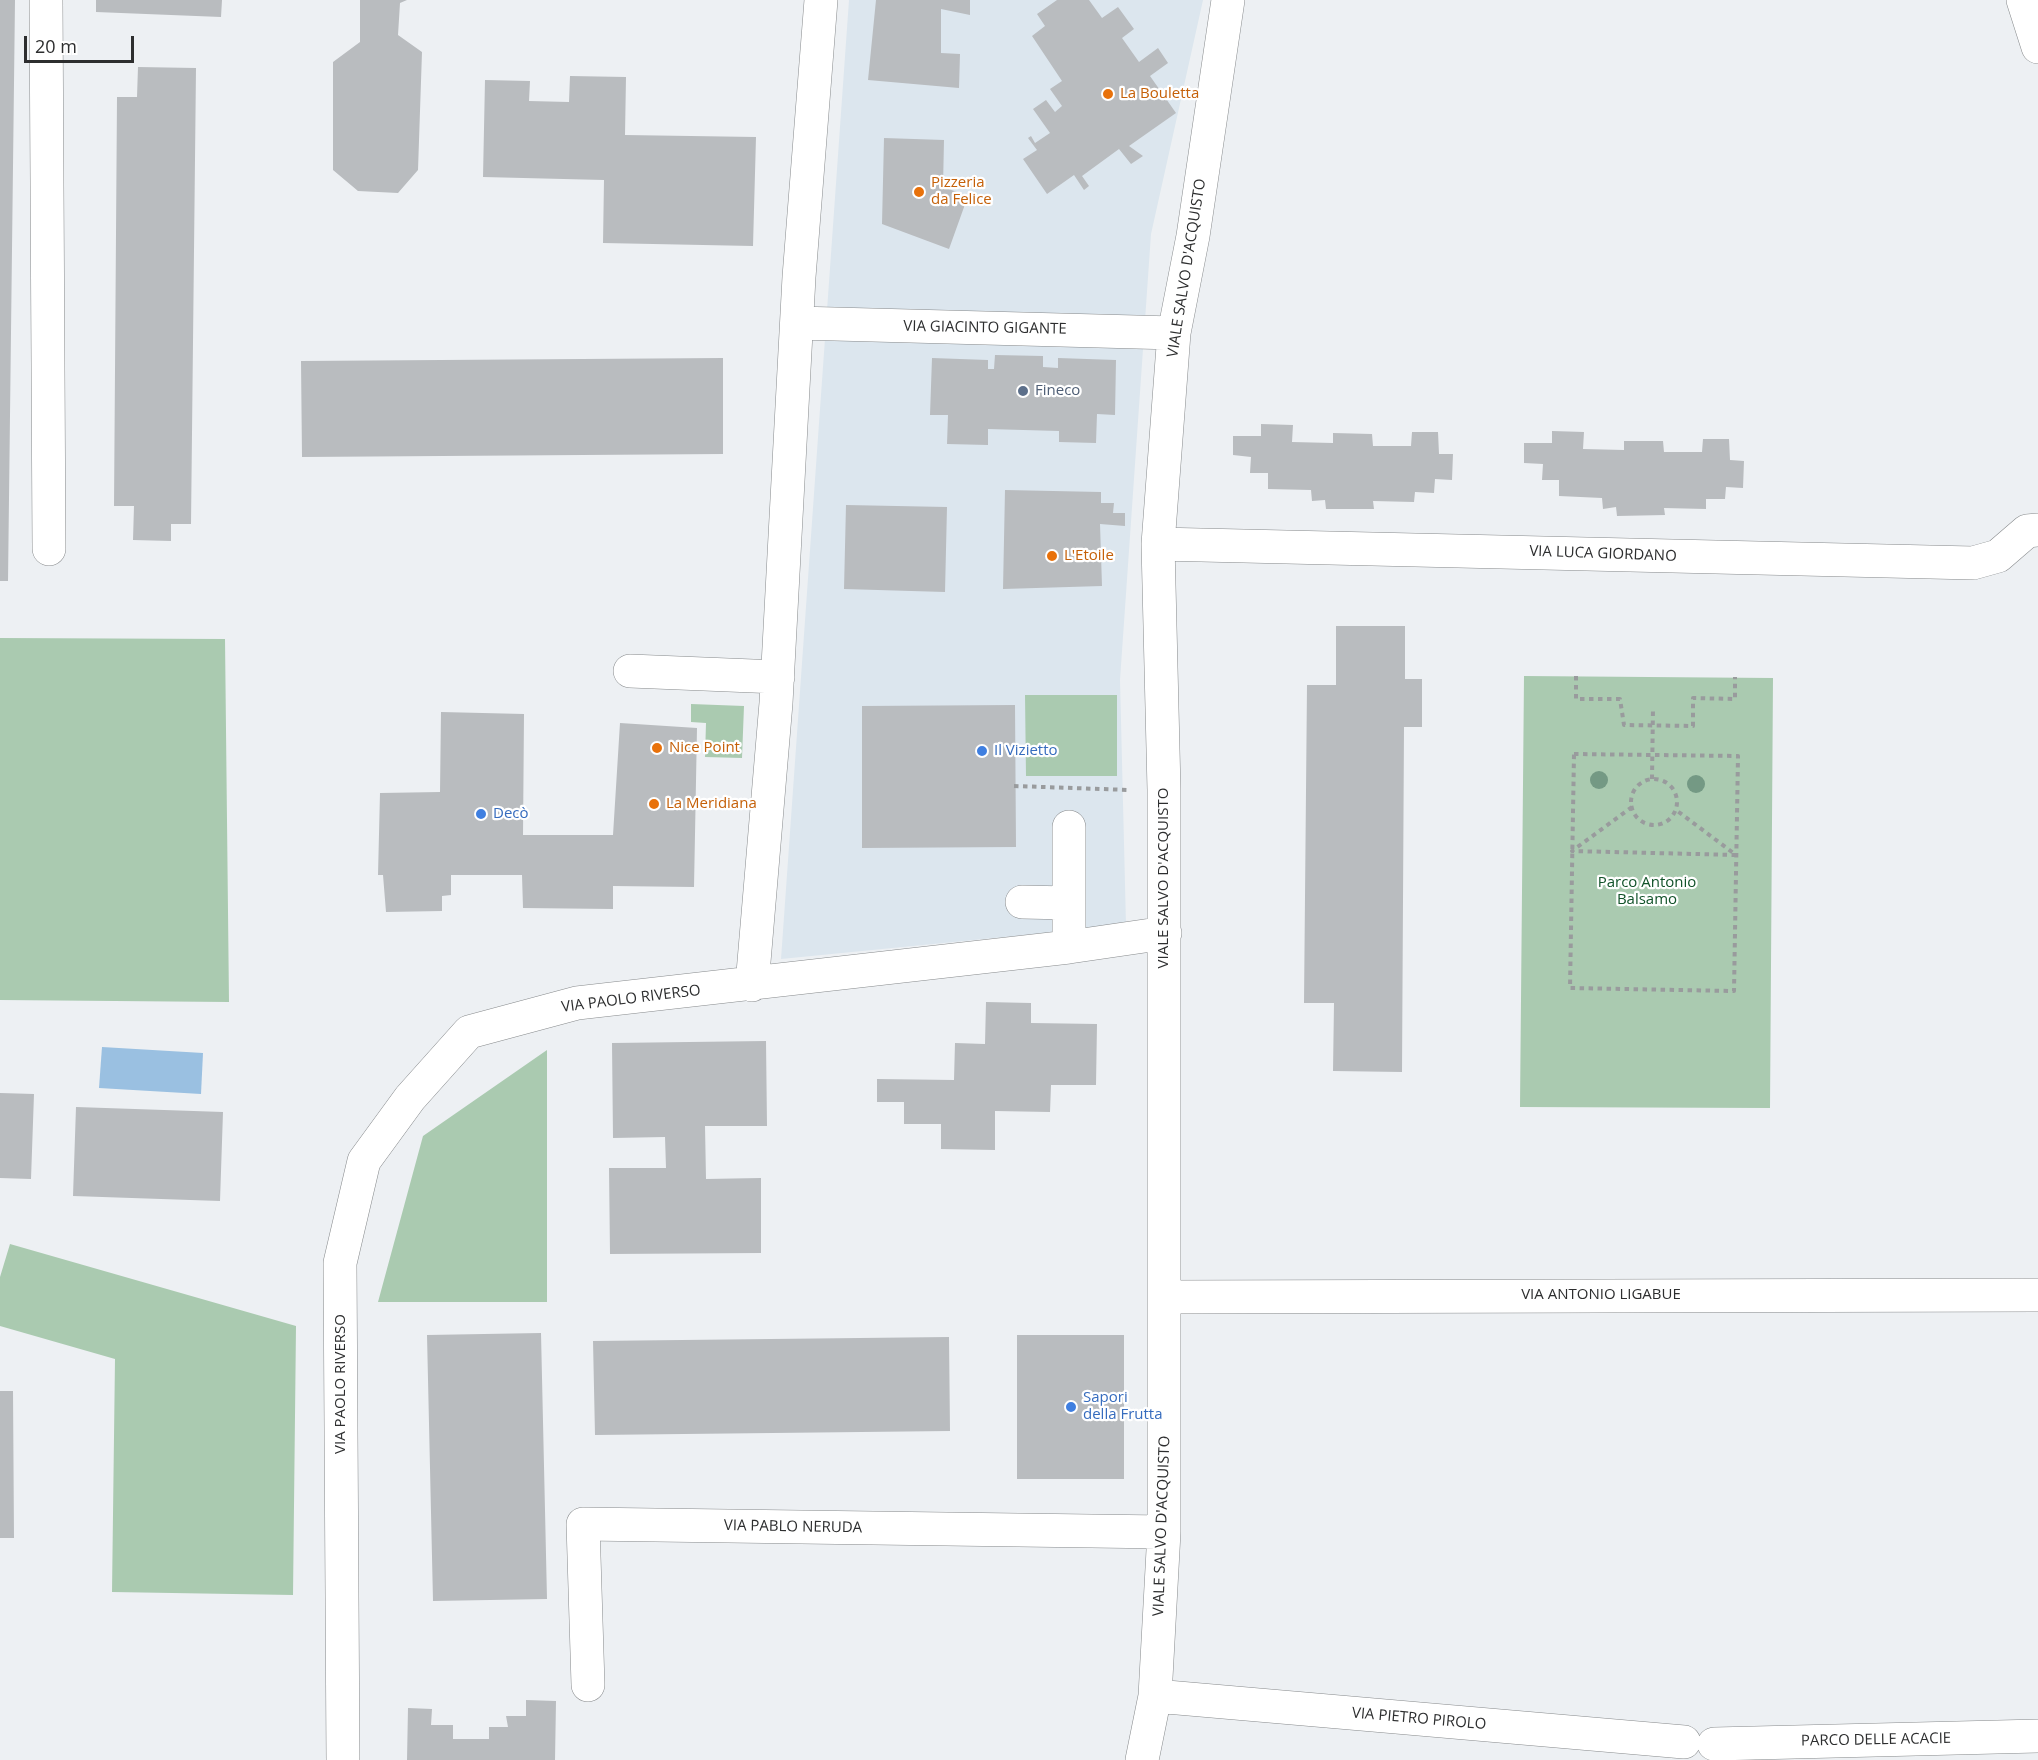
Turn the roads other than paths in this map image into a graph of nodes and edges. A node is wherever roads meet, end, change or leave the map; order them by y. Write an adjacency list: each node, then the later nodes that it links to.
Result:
1 (46, 0): 10 (street)
2 (822, 0): 6 (street)
3 (1228, 0): 7 (street, VIALE SALVO D'ACQUISTO)
4 (2023, 0): 5 (street)
5 (2038, 47)
6 (796, 323): 7 (street, VIA GIACINTO GIGANTE); 12 (street)
7 (1174, 333): 9 (street, VIALE SALVO D'ACQUISTO)
8 (2038, 530): 9 (street, VIA LUCA GIORDANO)
9 (1158, 544): 16 (street, VIALE SALVO D'ACQUISTO)
10 (49, 549)
11 (630, 671): 12 (street)
12 (778, 677): 18 (street)
13 (1070, 826): 15 (street)
14 (1022, 902): 15 (street)
15 (1069, 903): 17 (street)
16 (1165, 933): 17 (street, VIA PAOLO RIVERSO); 20 (street, VIALE SALVO D'ACQUISTO)
17 (1068, 947): 18 (street, VIA PAOLO RIVERSO)
18 (752, 985): 26 (street, VIA PAOLO RIVERSO)
19 (2038, 1295): 20 (street, VIA ANTONIO LIGABUE)
20 (1165, 1297): 21 (street, VIALE SALVO D'ACQUISTO)
21 (1164, 1532): 22 (street, VIA PABLO NERUDA); 23 (street, VIALE SALVO D'ACQUISTO)
22 (588, 1685)
23 (1155, 1696): 25 (street, VIA PIETRO PIROLO); 27 (street, VIALE SALVO D'ACQUISTO)
24 (2038, 1736): 25 (street, PARCO DELLE ACACIE)
25 (1699, 1743)
26 (343, 1760)
27 (1142, 1760)

